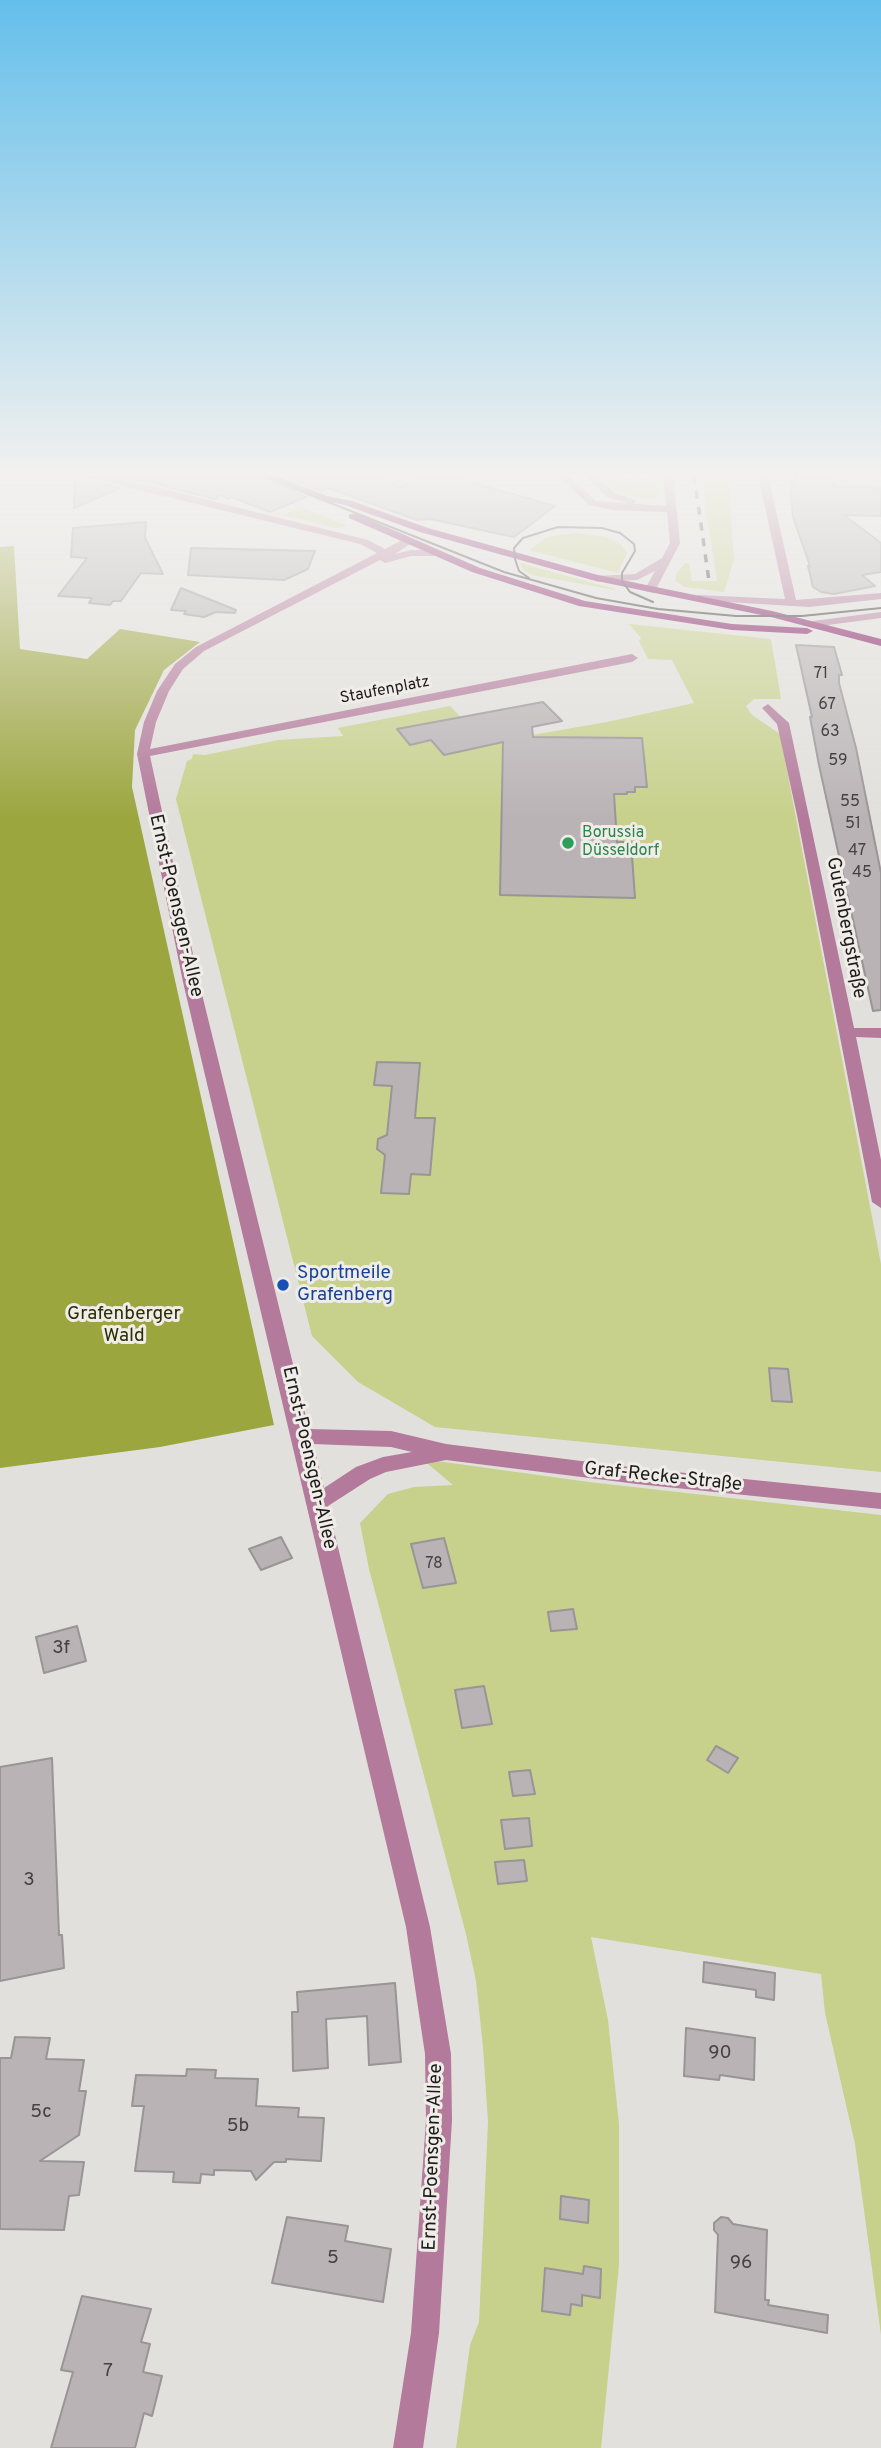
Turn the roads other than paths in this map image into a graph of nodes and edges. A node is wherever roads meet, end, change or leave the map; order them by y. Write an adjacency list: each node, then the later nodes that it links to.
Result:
1 (314, 589): 14 (street, Ernst-Poensgen-Allee)
2 (537, 589): 10 (main road)
3 (643, 589): 5 (main road)
4 (788, 589): 8 (street)
5 (650, 591): 7 (main road)
6 (881, 596): 8 (street)
7 (699, 598): 8 (street); 10 (main road)
8 (792, 604)
9 (881, 615): 10 (street)
10 (809, 627): 11 (main road)
11 (881, 644)
12 (632, 658): 14 (street, Staufenplatz)
13 (768, 708): 15 (street, Gutenbergstraße)
14 (143, 754): 18 (street, Ernst-Poensgen-Allee)
15 (846, 1032): 16 (street); 17 (street, Gutenbergstraße)
16 (881, 1033)
17 (881, 1202)
18 (302, 1436): 19 (street, Graf-Recke-Straße); 20 (street, Ernst-Poensgen-Allee)
19 (446, 1452): 20 (street, Graf-Recke-Straße); 21 (street, Graf-Recke-Straße)
20 (318, 1502): 22 (street, Ernst-Poensgen-Allee)
21 (881, 1502)
22 (408, 2448)

